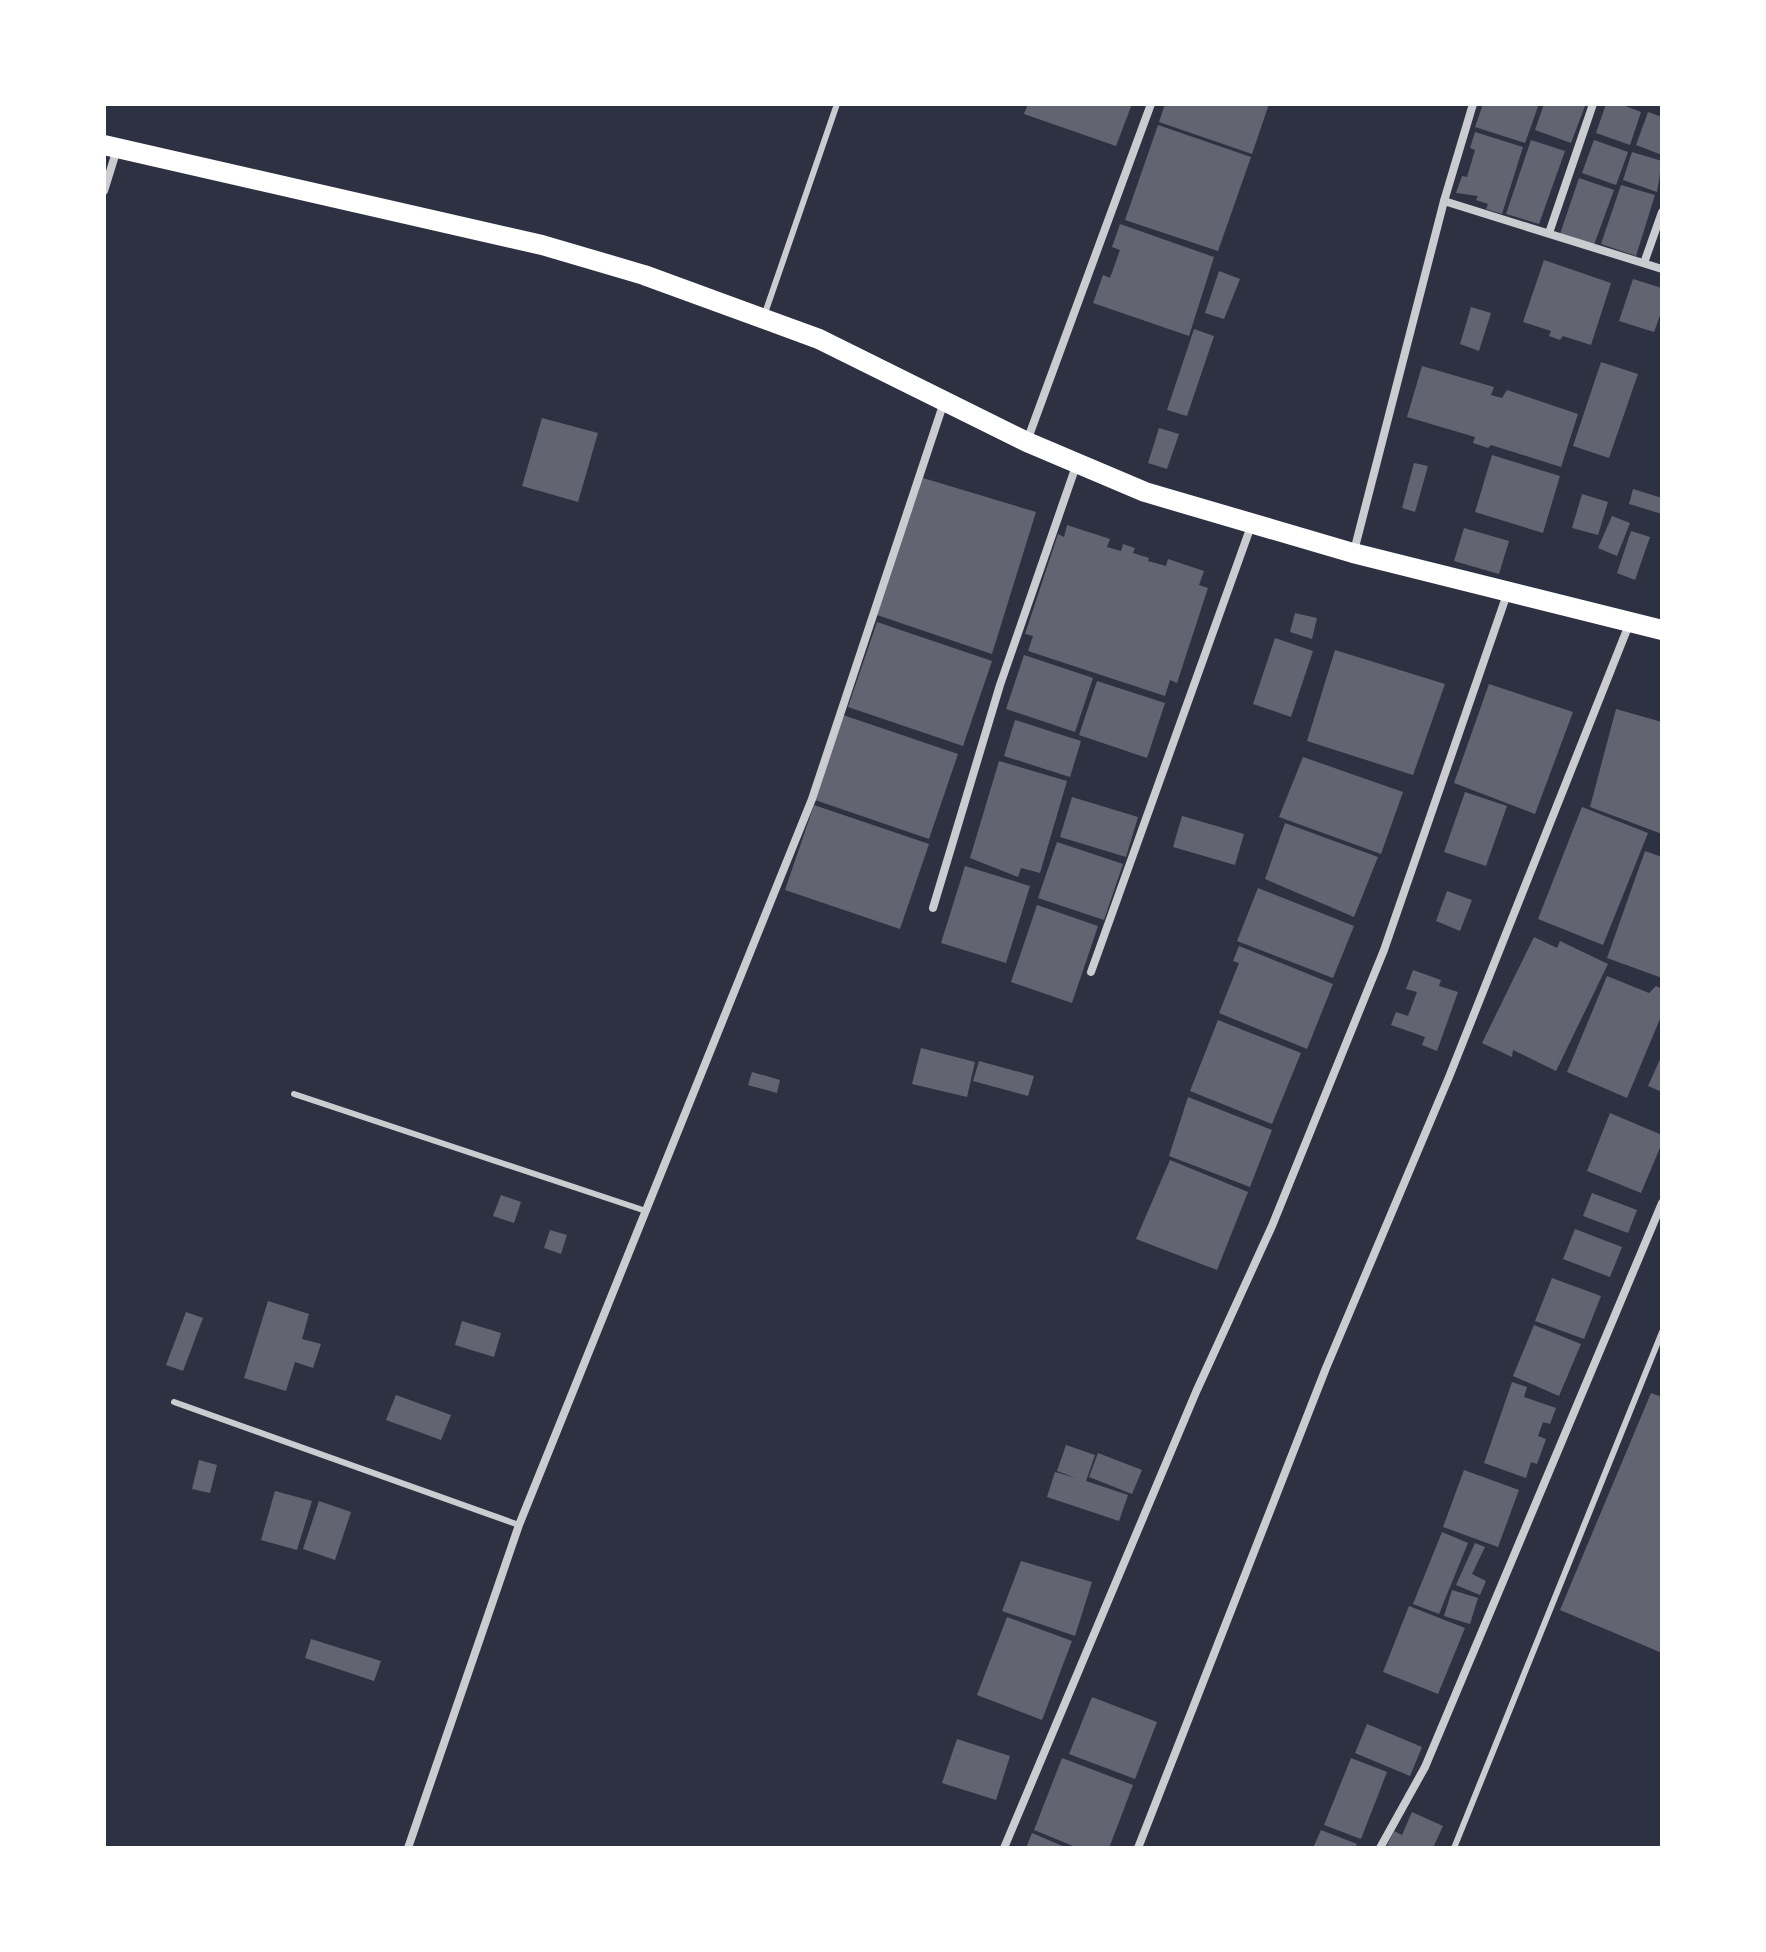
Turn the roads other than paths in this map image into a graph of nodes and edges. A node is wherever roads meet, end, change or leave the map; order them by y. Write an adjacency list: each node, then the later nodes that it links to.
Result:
1 (837, 104): 12 (lane)
2 (1151, 104): 14 (street)
3 (1473, 104): 7 (street)
4 (1593, 104): 9 (street)
5 (111, 147): 6 (street); 12 (main road)
6 (104, 191)
7 (1444, 201): 9 (street); 17 (street)
8 (1662, 212): 10 (street)
9 (1549, 233): 10 (street)
10 (1644, 263): 11 (street)
11 (1662, 269)
12 (763, 317): 13 (main road)
13 (944, 401): 14 (main road); 25 (street)
14 (1027, 442): 15 (main road)
15 (1077, 463): 16 (main road); 21 (street)
16 (1251, 526): 17 (main road); 22 (street)
17 (1353, 553): 18 (main road)
18 (1509, 590): 19 (main road); 31 (street)
19 (1630, 621): 20 (main road); 32 (street)
20 (1662, 630)
21 (933, 908)
22 (1091, 972)
23 (294, 1094): 25 (lane)
24 (1662, 1203): 33 (street)
25 (646, 1211): 29 (street)
26 (1662, 1332): 27 (lane)
27 (1660, 1345): 34 (lane)
28 (174, 1402): 29 (lane)
29 (519, 1525): 30 (street)
30 (408, 1848)
31 (1004, 1848)
32 (1138, 1848)
33 (1380, 1848)
34 (1454, 1848)

